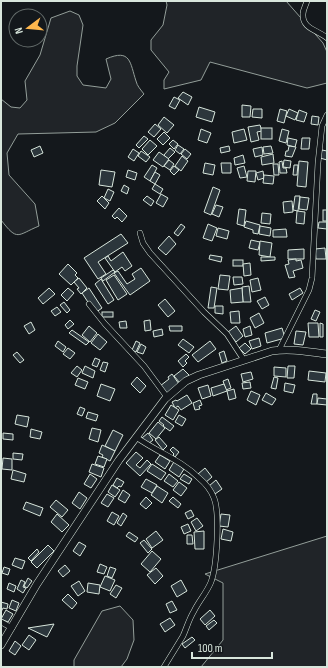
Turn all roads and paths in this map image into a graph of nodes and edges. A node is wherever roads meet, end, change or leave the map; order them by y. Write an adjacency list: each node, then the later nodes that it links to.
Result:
1 (307, 1): 2 (street)
2 (327, 38)
3 (327, 115): 6 (street)
4 (140, 233): 8 (street)
5 (89, 304): 9 (street)
6 (279, 350): 7 (street); 8 (street)
7 (327, 354)
8 (244, 360): 9 (street)
9 (167, 397): 10 (street)
10 (136, 437): 12 (street); 14 (street)
11 (1, 622): 12 (street)
12 (12, 628): 13 (street)
13 (1, 645)
14 (164, 667)

